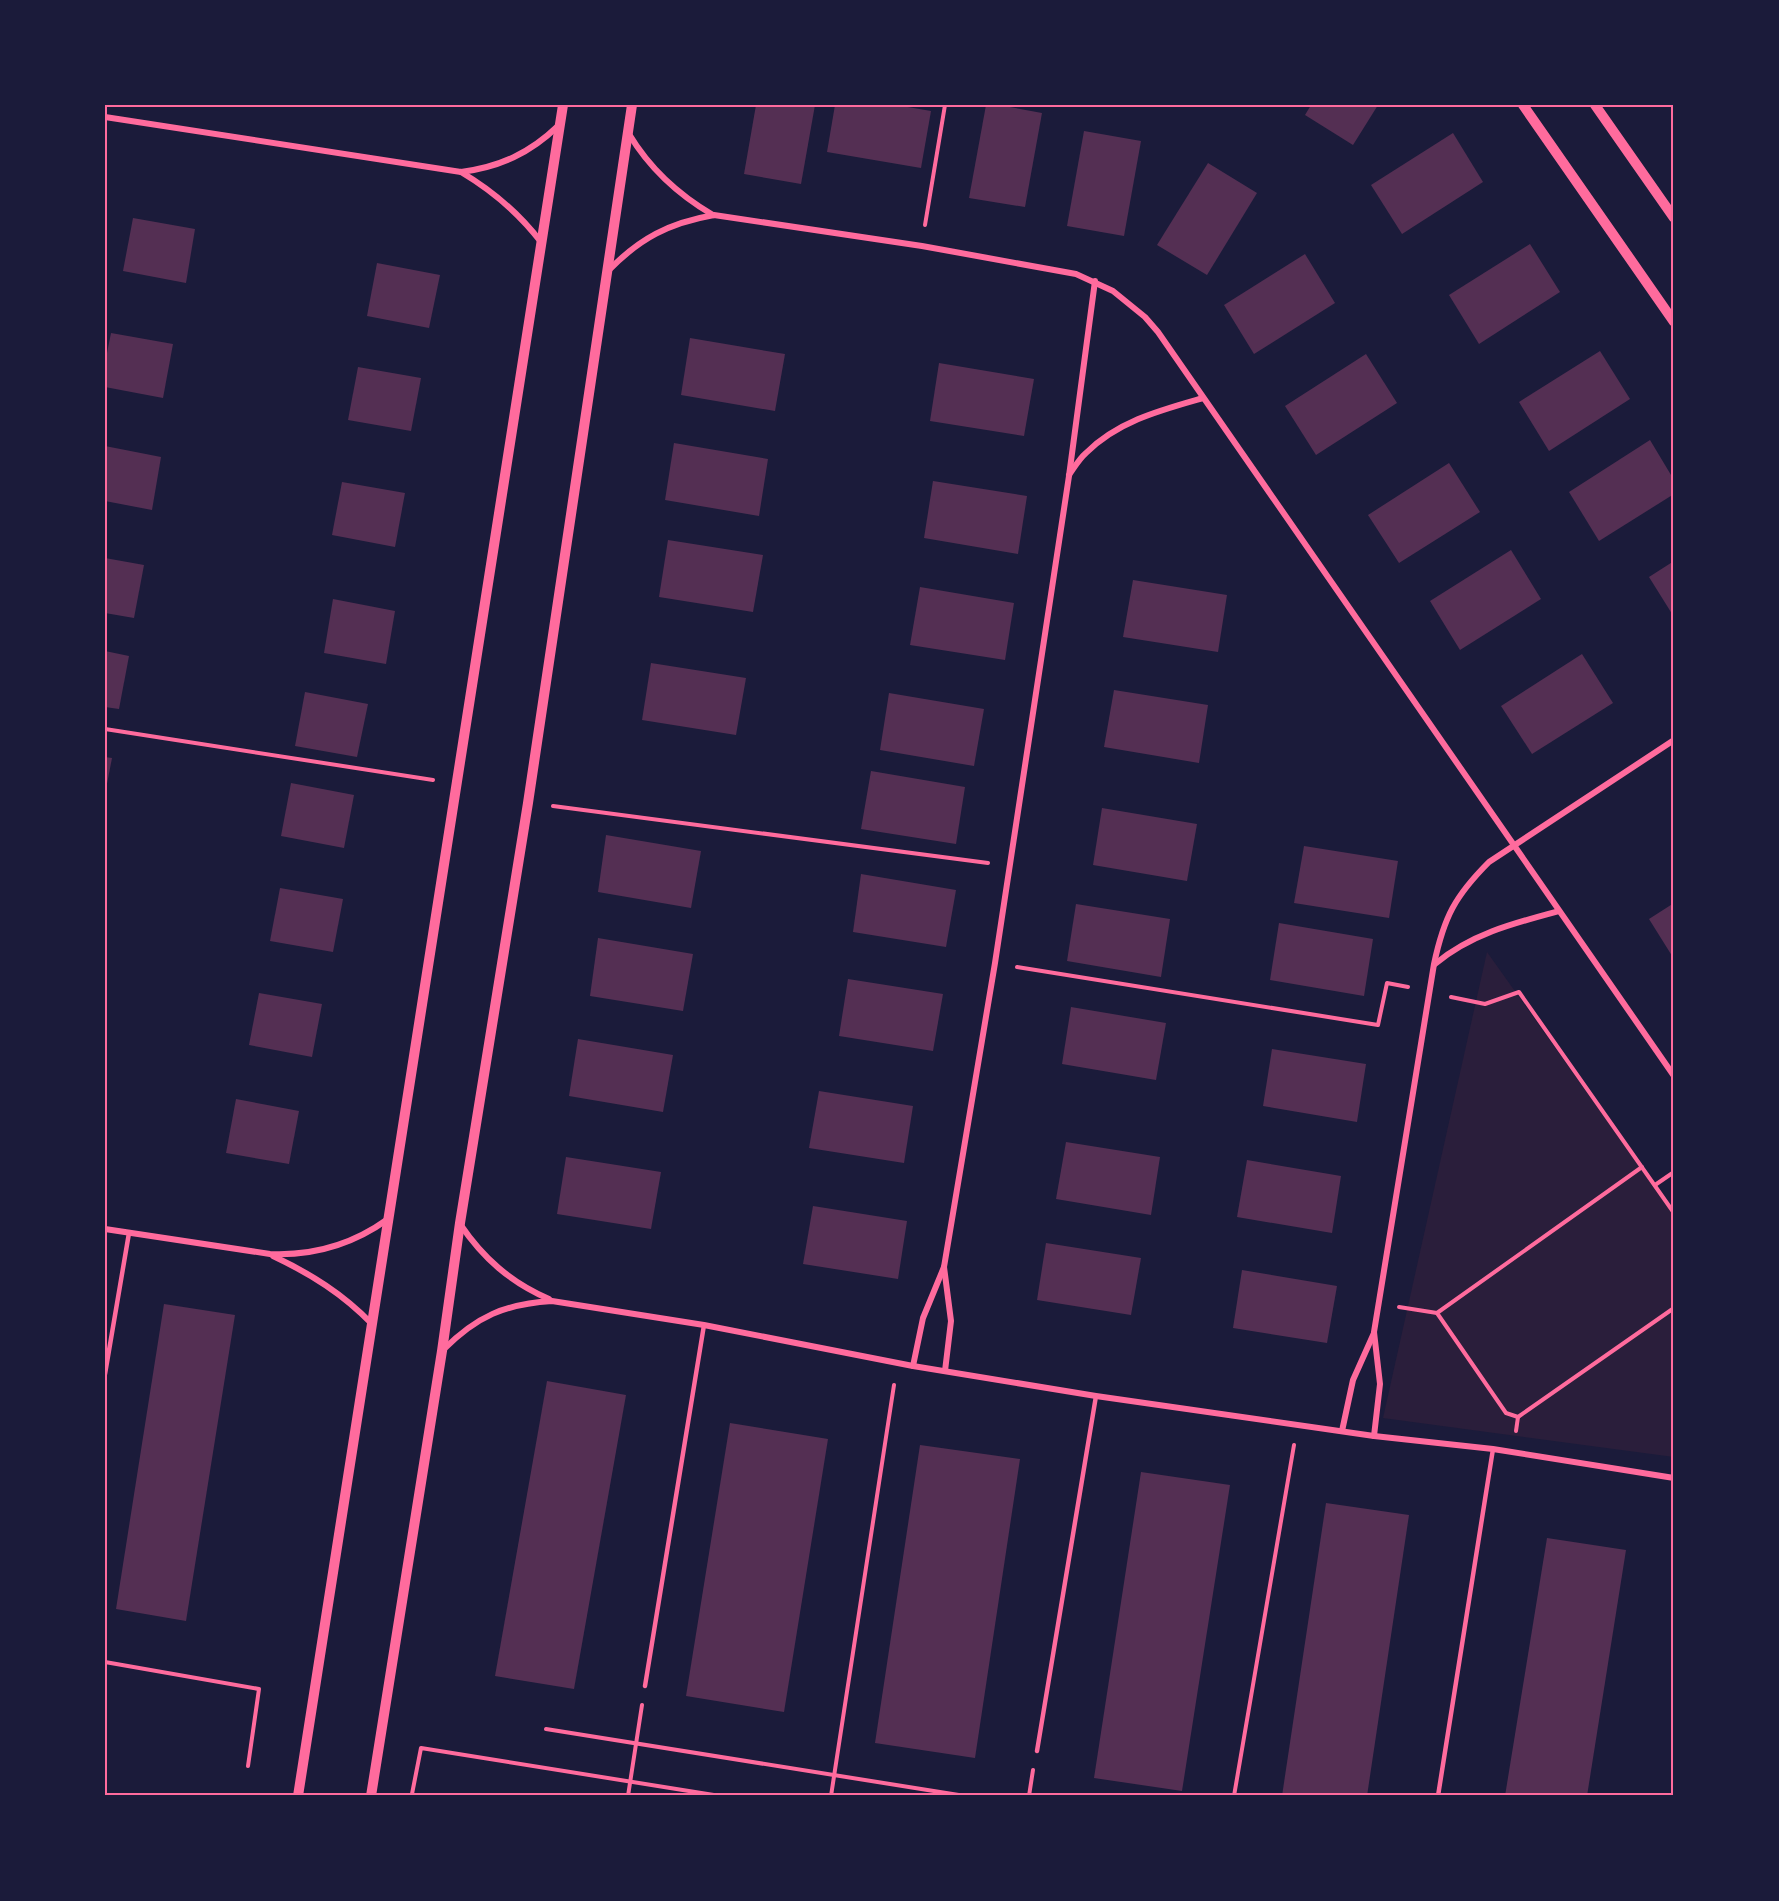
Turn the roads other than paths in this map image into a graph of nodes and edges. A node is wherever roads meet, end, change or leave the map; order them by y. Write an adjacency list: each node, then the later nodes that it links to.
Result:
1 (563, 105): 6 (street)
2 (632, 105): 7 (street)
3 (1523, 105): 14 (street)
4 (1595, 105): 10 (street)
5 (105, 117): 8 (street)
6 (560, 124): 8 (street); 11 (street)
7 (628, 132): 9 (street); 12 (street)
8 (461, 171): 11 (street)
9 (714, 215): 12 (street); 13 (street)
10 (1674, 218)
11 (543, 244): 22 (street)
12 (607, 273): 23 (street)
13 (1095, 281): 15 (street); 16 (street)
14 (1674, 322)
15 (1203, 398): 16 (street); 18 (street)
16 (1069, 476): 27 (street)
17 (1674, 741): 18 (street)
18 (1514, 845): 19 (street); 20 (street)
19 (1559, 911): 20 (street); 21 (street)
20 (1434, 964): 31 (street)
21 (1674, 1076)
22 (389, 1219): 26 (street); 30 (street)
23 (459, 1223): 28 (street); 32 (street)
24 (105, 1229): 25 (street)
25 (129, 1233): 26 (street); 35 (lane)
26 (270, 1254): 30 (street)
27 (944, 1267): 33 (street); 34 (street)
28 (552, 1300): 29 (street); 32 (street)
29 (704, 1324): 33 (street); 41 (lane)
30 (373, 1325): 43 (street)
31 (1374, 1332): 37 (street); 38 (street)
32 (442, 1351): 44 (street)
33 (913, 1366): 34 (street)
34 (945, 1371): 36 (street)
35 (105, 1374)
36 (1095, 1396): 37 (street); 42 (lane)
37 (1342, 1431): 38 (street)
38 (1374, 1436): 39 (street)
39 (1493, 1449): 40 (street); 45 (lane)
40 (1674, 1478)
41 (645, 1686)
42 (1036, 1751)
43 (298, 1796)
44 (371, 1796)
45 (1438, 1796)

